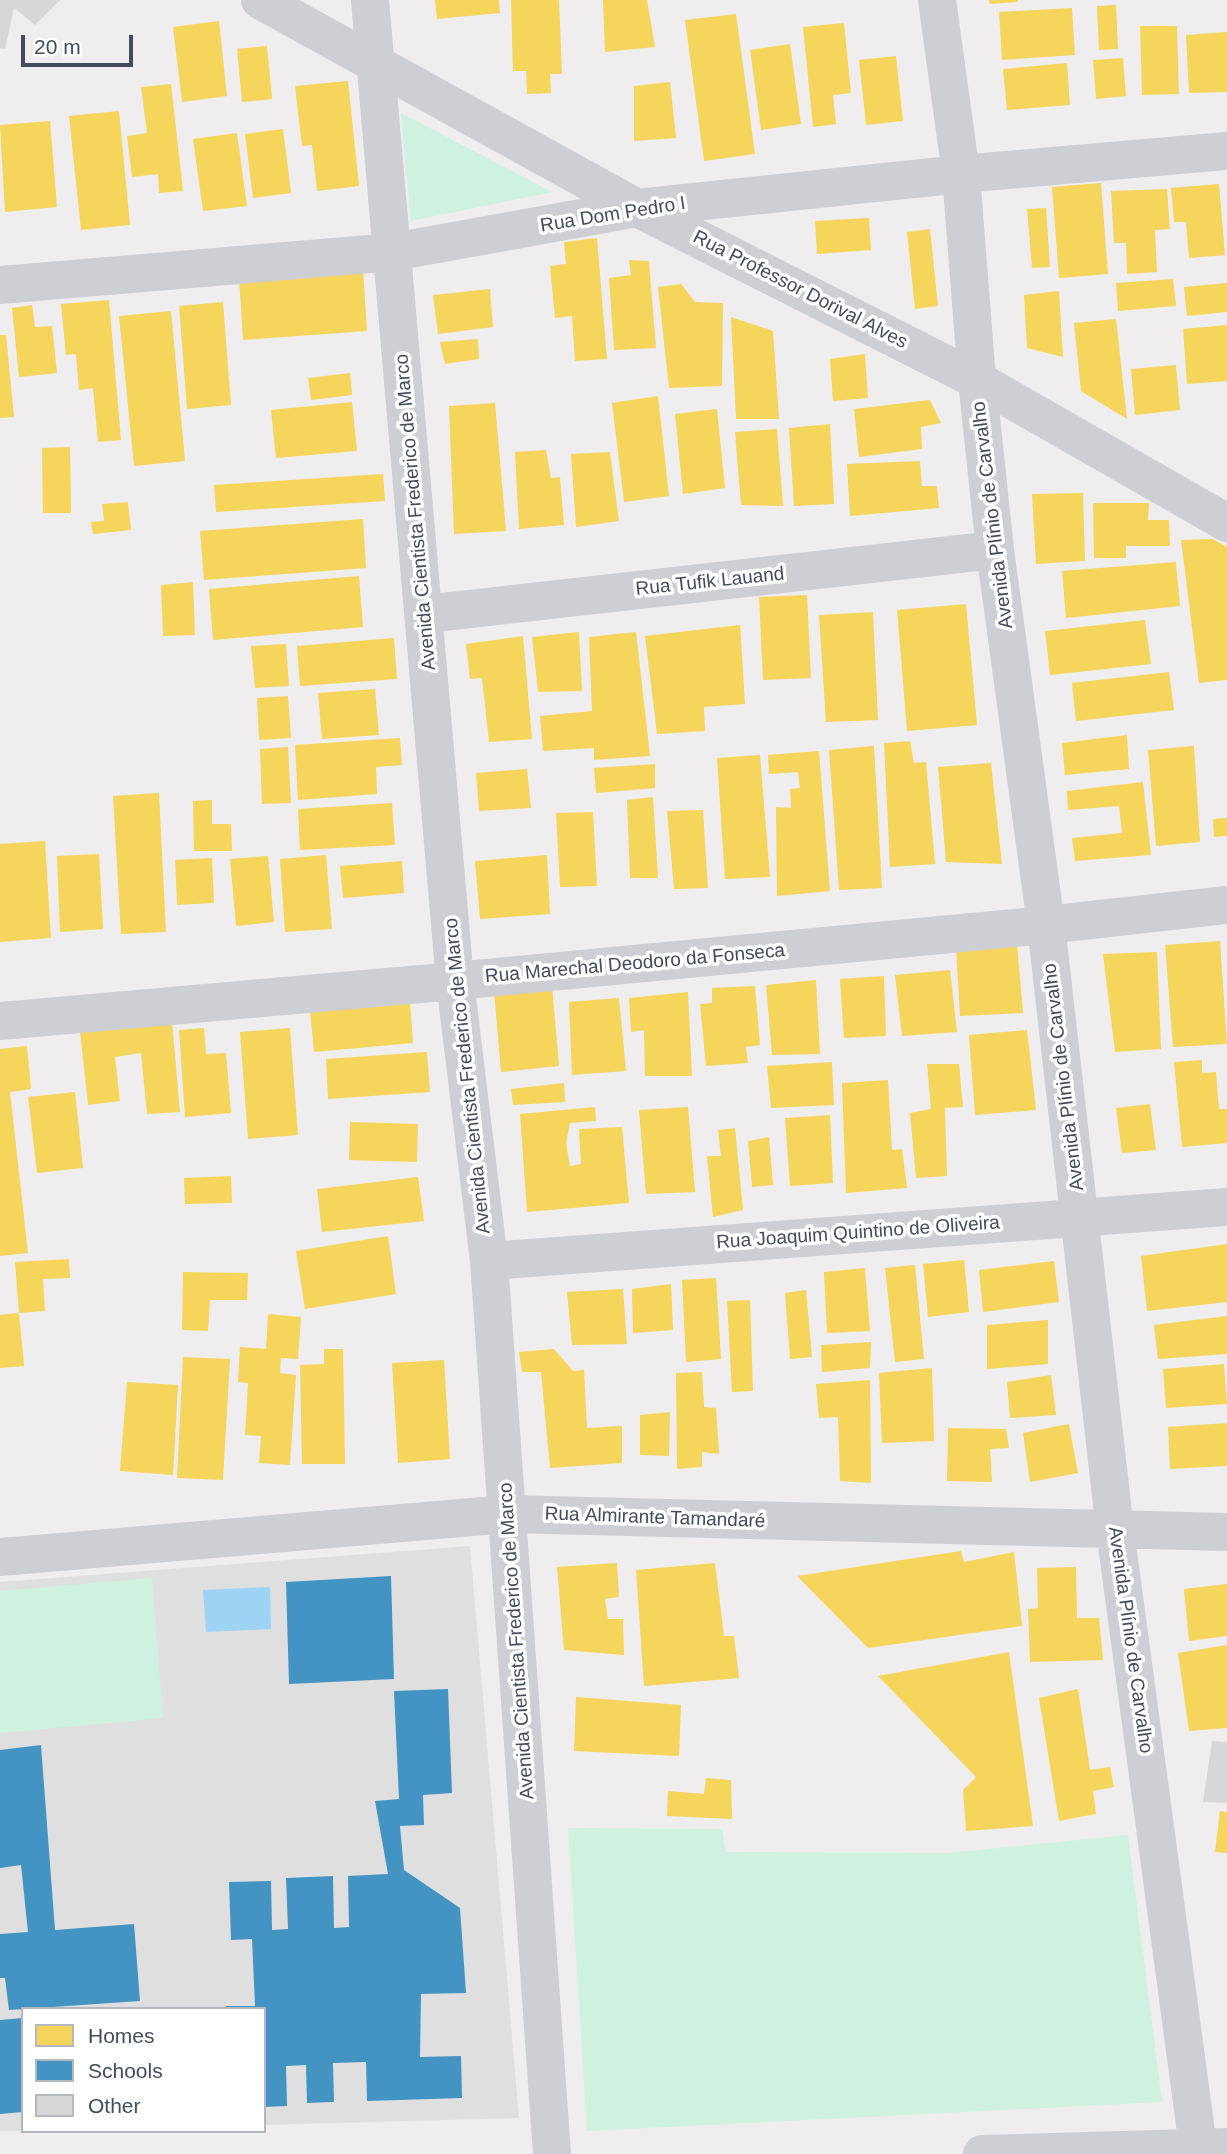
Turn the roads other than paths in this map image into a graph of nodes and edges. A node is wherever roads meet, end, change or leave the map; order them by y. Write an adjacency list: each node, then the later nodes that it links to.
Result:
1 (261, 0): 4 (street, Rua Professor Dorival Alves)
2 (370, 0): 4 (street, Avenida Cientista Frederico de Marco)
3 (937, 0): 6 (street, Avenida Plínio de Carvalho)
4 (375, 63): 7 (street, Rua Professor Dorival Alves); 8 (street, Avenida Cientista Frederico de Marco)
5 (1227, 150): 6 (street, Rua Dom Pedro I)
6 (961, 174): 7 (street, Rua Dom Pedro I); 10 (street, Avenida Plínio de Carvalho)
7 (638, 208): 8 (street, Rua Dom Pedro I); 10 (street, Rua Professor Dorival Alves)
8 (393, 252): 9 (street, Rua Dom Pedro I); 13 (street, Avenida Cientista Frederico de Marco)
9 (0, 285)
10 (978, 380): 11 (street, Rua Professor Dorival Alves); 12 (street, Avenida Plínio de Carvalho)
11 (1227, 523)
12 (995, 550): 13 (street, Rua Tufik Lauand); 15 (street, Avenida Plínio de Carvalho)
13 (425, 614): 16 (street, Avenida Cientista Frederico de Marco)
14 (1227, 905): 15 (street, Rua Marechal Deodoro da Fonseca)
15 (1046, 925): 16 (street, Rua Marechal Deodoro da Fonseca); 19 (street, Avenida Plínio de Carvalho)
16 (455, 981): 17 (street, Rua Marechal Deodoro da Fonseca); 20 (street, Avenida Cientista Frederico de Marco)
17 (0, 1021)
18 (1227, 1207): 19 (street, Rua Joaquim Quintino de Oliveira)
19 (1080, 1217): 20 (street, Rua Joaquim Quintino de Oliveira); 22 (street, Avenida Plínio de Carvalho)
20 (489, 1261): 21 (street, Avenida Cientista Frederico de Marco)
21 (508, 1514): 22 (street, Rua Almirante Tamandaré); 24 (street, Rua Almirante Tamandaré); 26 (street, Avenida Cientista Frederico de Marco)
22 (1115, 1530): 23 (street, Rua Almirante Tamandaré); 25 (street, Avenida Plínio de Carvalho)
23 (1227, 1532)
24 (0, 1557)
25 (1208, 2150): 27 (street)
26 (552, 2154)
27 (982, 2154)

